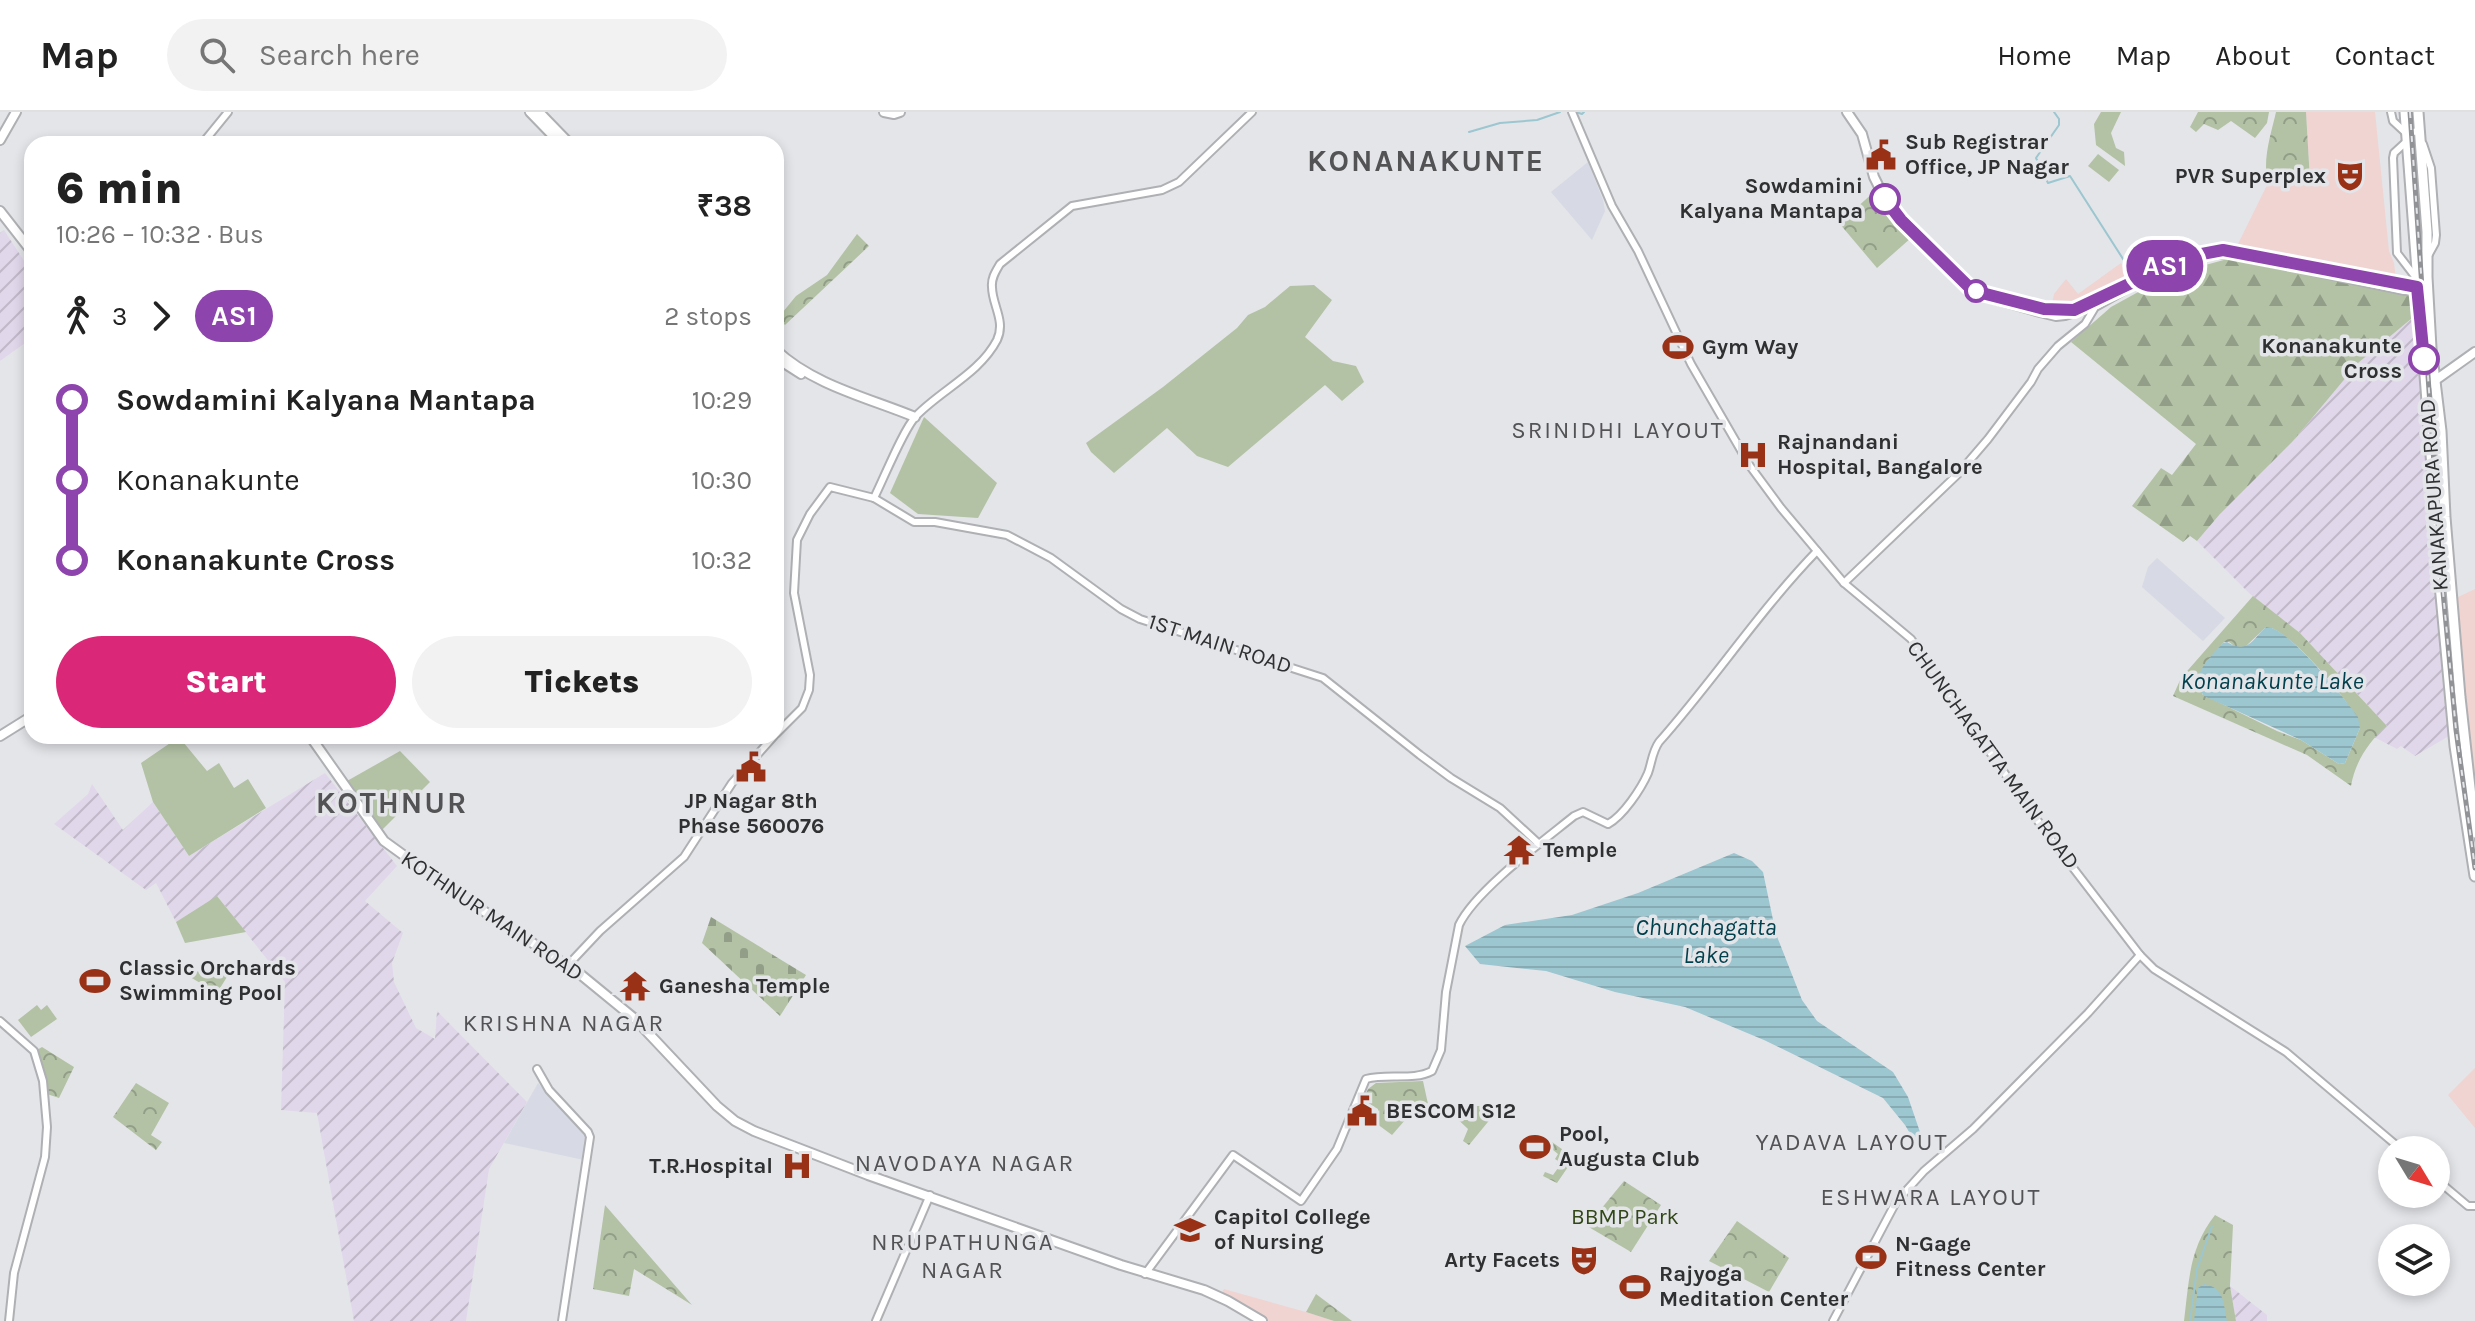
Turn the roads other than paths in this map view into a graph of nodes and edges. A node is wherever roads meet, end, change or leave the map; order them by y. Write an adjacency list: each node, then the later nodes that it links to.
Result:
1 (16, 112): 18 (main road)
2 (228, 112): 14 (street)
3 (530, 112): 15 (main road)
4 (539, 112): 16 (main road)
5 (884, 112): 6 (main road)
6 (900, 112)
7 (1252, 112): 29 (street)
8 (1847, 112): 22 (main road)
9 (2391, 112): 17 (street)
10 (2405, 112): 17 (highway, KANAKAPURA ROAD)
11 (2418, 112): 13 (highway, KANAKAPURA ROAD)
12 (1573, 113): 31 (street, CHUNCHAGATTA MAIN ROAD)
13 (2419, 134): 17 (street); 21 (highway, KANAKAPURA ROAD)
14 (208, 136)
15 (552, 136)
16 (552, 136)
17 (2406, 137): 21 (highway, KANAKAPURA ROAD); 21 (street)
18 (0, 140)
19 (0, 211): 20 (main road)
20 (24, 242)
21 (2421, 287): 22 (main road); 27 (highway, KANAKAPURA ROAD); 28 (highway, KANAKAPURA ROAD)
22 (2097, 303): 32 (street)
23 (2475, 352): 27 (main road)
24 (784, 357): 26 (main road)
25 (784, 362): 26 (main road)
26 (803, 372): 29 (main road)
27 (2435, 381): 28 (main road); 38 (highway, KANAKAPURA ROAD)
28 (2425, 387): 40 (highway, KANAKAPURA ROAD)
29 (913, 419): 30 (street)
30 (874, 498): 34 (street, 1ST MAIN ROAD); 39 (street, 1ST MAIN ROAD)
31 (1817, 551): 32 (street, CHUNCHAGATTA MAIN ROAD); 39 (street)
32 (1844, 583): 41 (street, CHUNCHAGATTA MAIN ROAD)
33 (24, 721): 35 (main road)
34 (784, 726)
35 (0, 736)
36 (316, 744): 42 (main road, KOTHNUR MAIN ROAD)
37 (767, 744): 42 (street)
38 (2475, 833)
39 (1539, 844): 49 (street)
40 (2475, 876)
41 (2140, 955): 45 (street, CHUNCHAGATTA MAIN ROAD); 54 (street)
42 (568, 965): 47 (main road, KOTHNUR MAIN ROAD)
43 (0, 1024): 50 (street)
44 (537, 1069): 51 (street)
45 (2385, 1136)
46 (2450, 1191): 48 (street)
47 (930, 1195): 49 (main road, KOTHNUR MAIN ROAD); 52 (street)
48 (2475, 1206)
49 (1145, 1274): 53 (main road, KOTHNUR MAIN ROAD)
50 (8, 1321)
51 (562, 1321)
52 (876, 1321)
53 (1262, 1321)
54 (1833, 1321)

